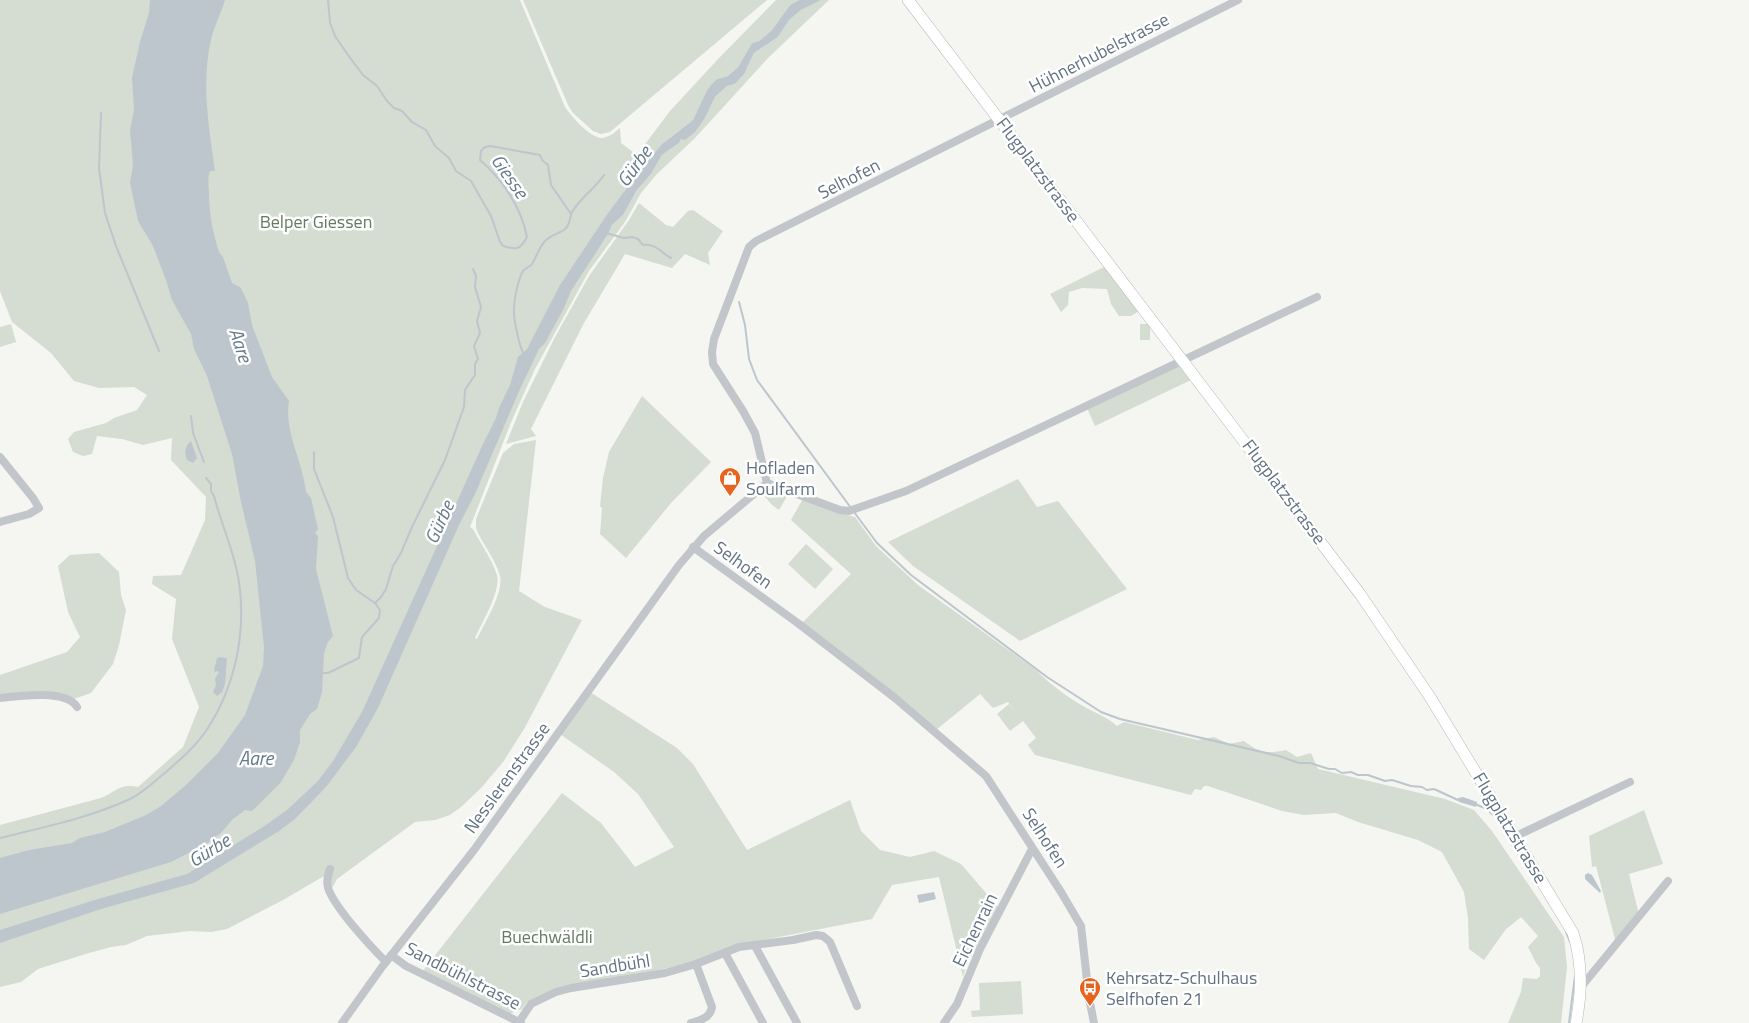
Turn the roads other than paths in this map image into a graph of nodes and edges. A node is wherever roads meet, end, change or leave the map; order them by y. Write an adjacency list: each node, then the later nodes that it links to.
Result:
1 (908, 0): 3 (street, Flugplatzstrasse)
2 (1238, 0): 3 (street, Hühnerhubelstrasse)
3 (1000, 120): 5 (street, Flugplatzstrasse); 7 (street, Selhofen)
4 (1317, 296): 5 (street)
5 (1183, 360): 7 (street); 13 (street, Flugplatzstrasse)
6 (0, 457): 8 (street)
7 (767, 483): 9 (street, Selhofen)
8 (0, 522)
9 (693, 547): 14 (street, Selhofen); 19 (street, Nesslerenstrasse)
10 (0, 698): 11 (street)
11 (78, 707)
12 (1630, 782): 13 (street)
13 (1516, 836): 21 (street, Flugplatzstrasse)
14 (1032, 849): 28 (street, Eichenrain); 29 (street, Selhofen)
15 (330, 869): 19 (street, Sandbühlstrasse)
16 (1668, 881): 21 (street)
17 (754, 946): 18 (street, Sandbühl); 22 (street, Sandbühl); 27 (street)
18 (725, 953): 20 (street, Sandbühl); 26 (street)
19 (388, 959): 23 (street, Nesslerenstrasse); 24 (street, Sandbühlstrasse)
20 (696, 964): 24 (street, Sandbühl); 25 (street)
21 (1581, 987): 30 (street, Flugplatzstrasse)
22 (857, 1006)
23 (342, 1023)
24 (520, 1023)
25 (692, 1023)
26 (763, 1023)
27 (797, 1023)
28 (944, 1023)
29 (1094, 1023)
30 (1576, 1023)

